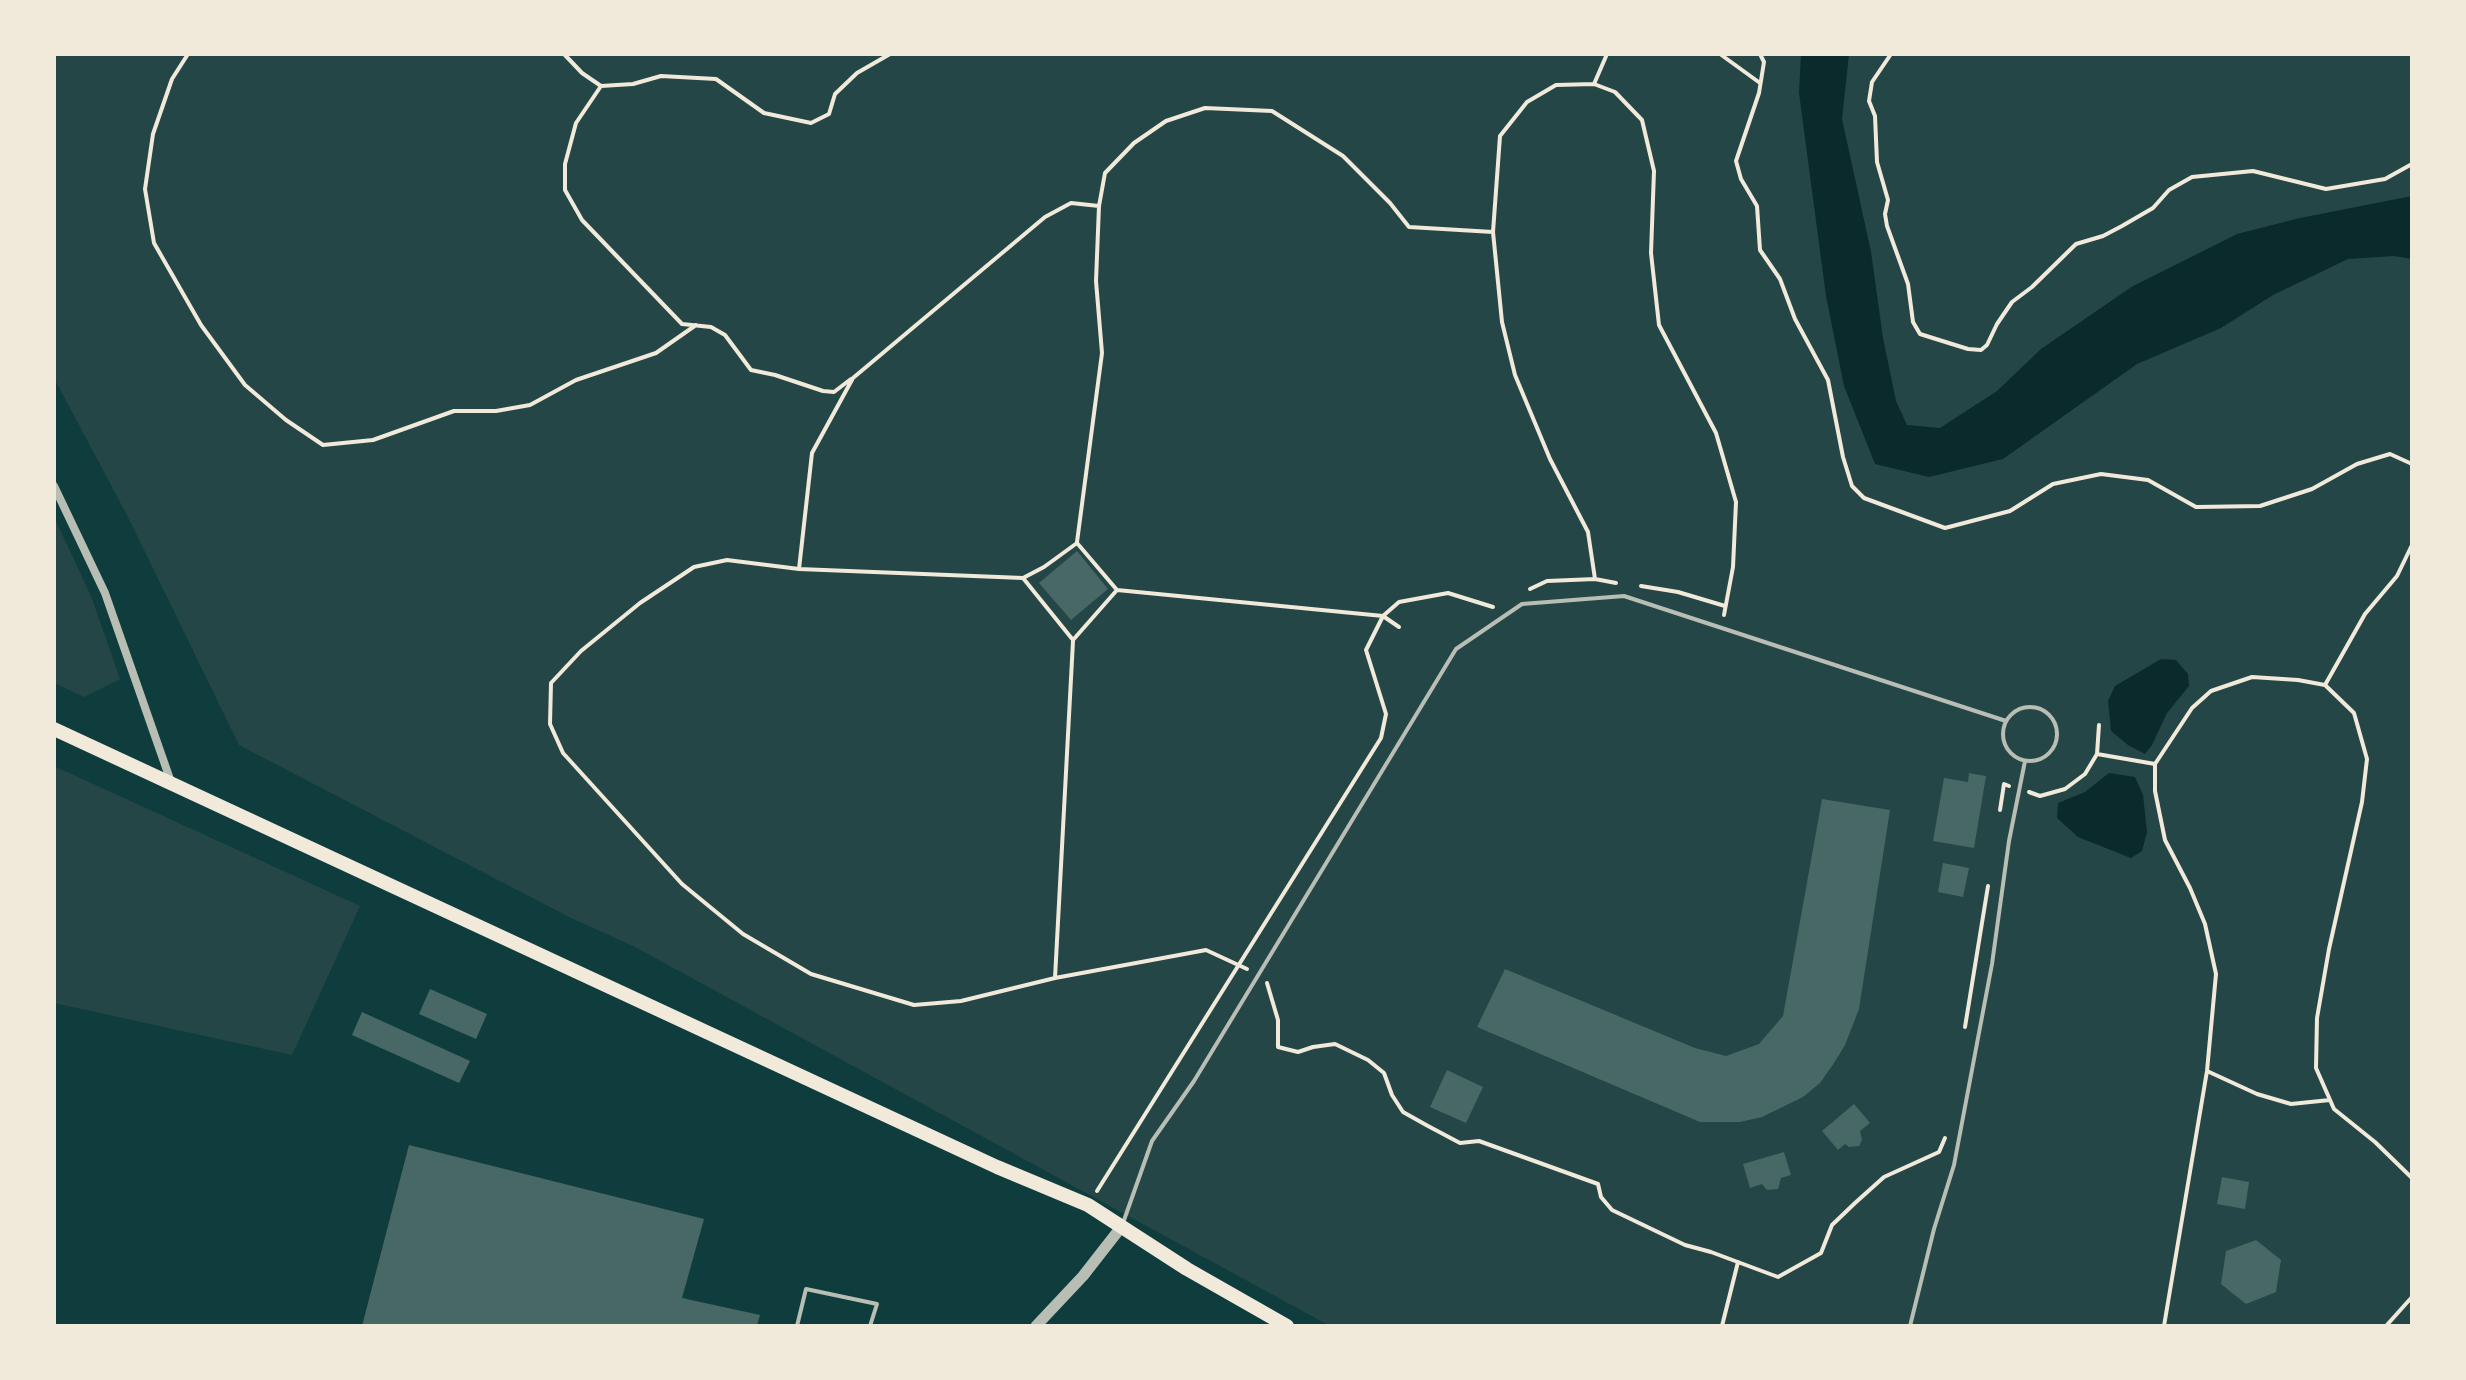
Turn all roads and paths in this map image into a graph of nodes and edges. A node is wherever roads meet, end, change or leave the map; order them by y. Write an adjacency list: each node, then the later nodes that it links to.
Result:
1 (188, 54): 14 (path)
2 (564, 54): 10 (path)
3 (890, 54): 10 (path)
4 (1607, 54): 9 (path)
5 (1720, 54): 8 (path)
6 (1760, 54): 8 (path)
7 (1891, 54): 11 (path)
8 (1760, 83): 16 (path)
9 (1594, 84): 13 (path); 27 (path)
10 (601, 86): 14 (path)
11 (2412, 164)
12 (1099, 206): 13 (path); 15 (path); 18 (path)
13 (1493, 232): 22 (path)
14 (696, 325): 15 (path)
15 (853, 378): 20 (path)
16 (2412, 464)
17 (54, 486): 40 (street)
18 (1077, 543): 21 (path); 25 (path)
19 (2412, 545): 33 (path)
20 (799, 569): 21 (path); 46 (path)
21 (1023, 578): 32 (path)
22 (1595, 579): 23 (path); 26 (path)
23 (1623, 584)
24 (1637, 586): 27 (path)
25 (1117, 590): 29 (path); 32 (path)
26 (1520, 594)
27 (1726, 606): 31 (path)
28 (1493, 607): 29 (path)
29 (1383, 616): 30 (path); 44 (path)
30 (1399, 627)
31 (1722, 629): 34 (lane); 45 (lane)
32 (1073, 640): 46 (path)
33 (2325, 685): 39 (path); 49 (path)
34 (2006, 721): 38 (lane); 38 (lane)
35 (2099, 725): 37 (path)
36 (54, 729): 40 (main road)
37 (2097, 754): 39 (path); 41 (path)
38 (2025, 761): 41 (lane)
39 (2155, 764): 48 (path)
40 (172, 786): 52 (main road)
41 (2019, 789): 42 (path); 61 (lane)
42 (1999, 816)
43 (1989, 878): 47 (path)
44 (1240, 965): 45 (path); 46 (path); 52 (path)
45 (1258, 975): 53 (lane); 54 (path)
46 (1055, 978)
47 (1964, 1035)
48 (2207, 1071): 49 (path); 62 (path)
49 (2330, 1100): 51 (path)
50 (1948, 1129): 54 (path)
51 (2412, 1178)
52 (1088, 1205): 53 (main road)
53 (1122, 1226): 58 (street); 59 (main road)
54 (1738, 1262): 60 (path)
55 (2412, 1297): 63 (path)
56 (797, 1326): 57 (lane)
57 (870, 1326)
58 (1036, 1326)
59 (1287, 1326)
60 (1722, 1326)
61 (1910, 1326)
62 (2164, 1326)
63 (2386, 1326)

